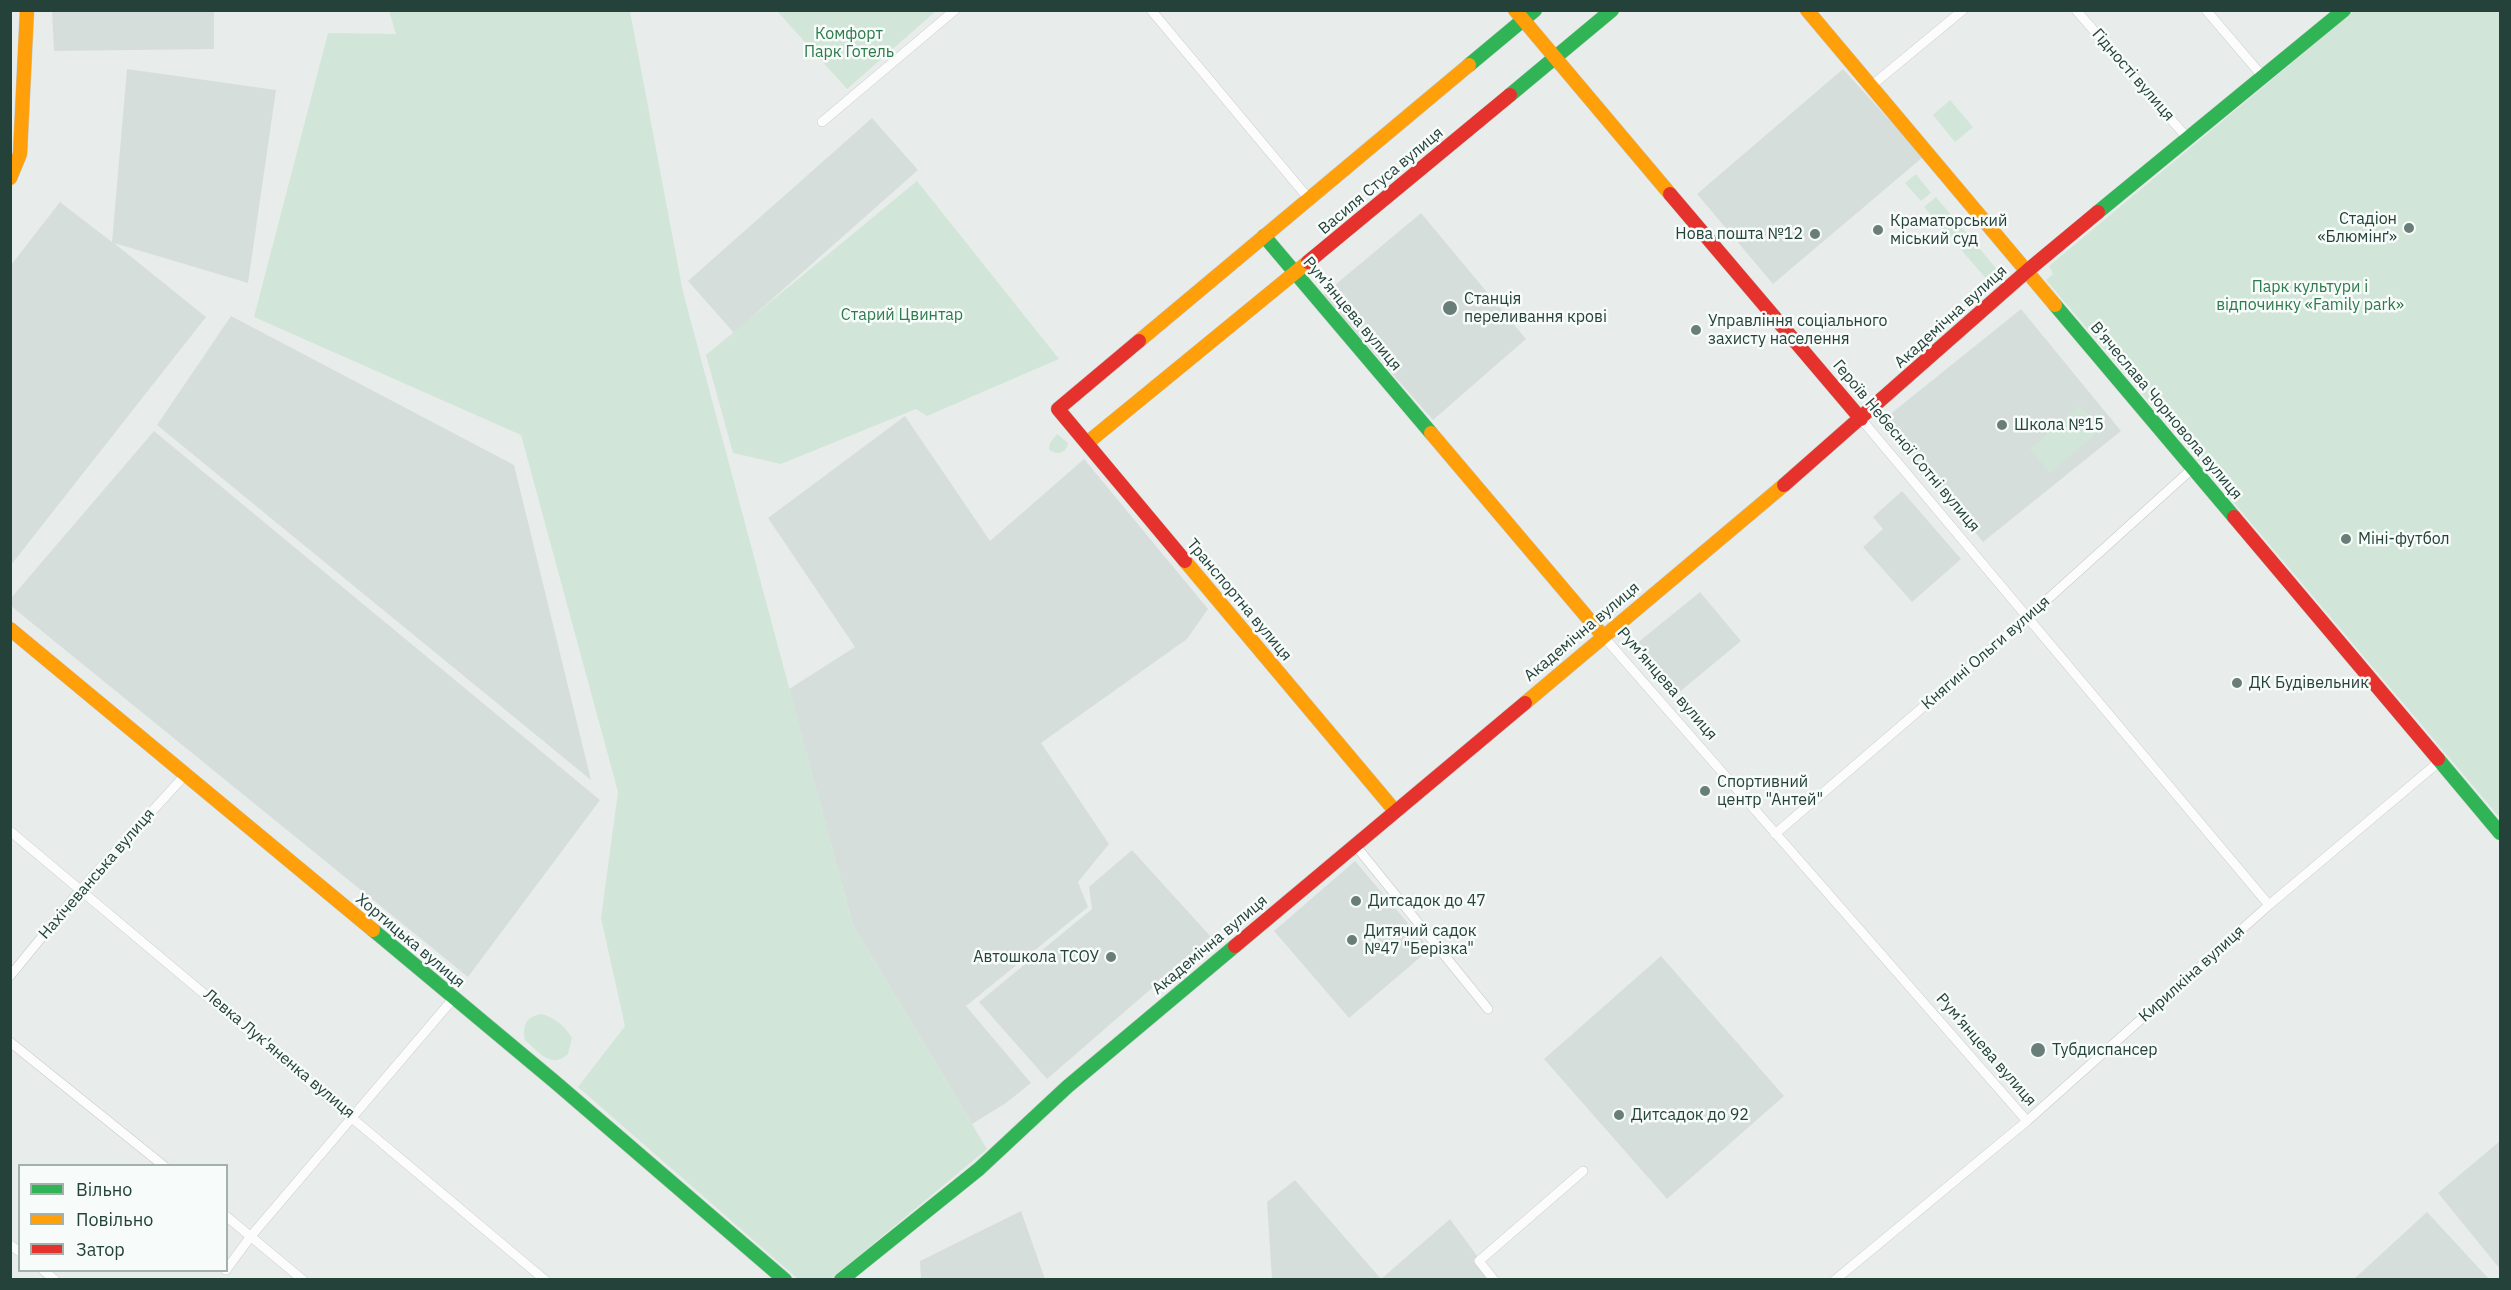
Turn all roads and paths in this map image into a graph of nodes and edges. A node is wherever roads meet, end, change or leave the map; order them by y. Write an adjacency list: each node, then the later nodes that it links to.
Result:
1 (27, 10): 17 (street)
2 (955, 10): 15 (street)
3 (1151, 10): 18 (street)
4 (1535, 10): 11 (street, Василя Стуса вулиця)
5 (1611, 10): 12 (street, Василя Стуса вулиця)
6 (1807, 10): 14 (street, В'ячеслава Чорновола вулиця)
7 (1963, 10): 14 (street)
8 (2076, 10): 16 (street, Гідності вулиця)
9 (2206, 10): 13 (street)
10 (2344, 10): 13 (street, Академічна вулиця)
11 (1519, 15): 12 (street, Героїв Небесної Сотні вулиця); 18 (street, Василя Стуса вулиця)
12 (1555, 58): 21 (street, Василя Стуса вулиця); 23 (street, Героїв Небесної Сотні вулиця)
13 (2264, 78): 16 (street, Академічна вулиця)
14 (1871, 86): 20 (street, В'ячеслава Чорновола вулиця)
15 (822, 122)
16 (2190, 140): 20 (street, Академічна вулиця)
17 (10, 178)
18 (1309, 199): 19 (street, Василя Стуса вулиця)
19 (1264, 236): 21 (street, Рум’янцева вулиця); 22 (street, Василя Стуса вулиця)
20 (2027, 272): 23 (street, Академічна вулиця); 25 (street, В'ячеслава Чорновола вулиця)
21 (1296, 273): 24 (street, Василя Стуса вулиця); 28 (street, Рум’янцева вулиця)
22 (1058, 409): 24 (street, Транспортна вулиця)
23 (1861, 419): 26 (street, Героїв Небесної Сотні вулиця); 28 (street, Академічна вулиця)
24 (1087, 443): 31 (street, Транспортна вулиця)
25 (2193, 468): 26 (street, Княгині Ольги вулиця); 29 (street, В'ячеслава Чорновола вулиця)
26 (2028, 617): 34 (street, Княгині Ольги вулиця); 37 (street, Героїв Небесної Сотні вулиця)
27 (10, 629): 30 (street, Хортицька вулиця)
28 (1604, 636): 31 (street, Академічна вулиця); 34 (street, Рум’янцева вулиця)
29 (2440, 761): 33 (street, В'ячеслава Чорновола вулиця); 37 (street, Кирилкіна вулиця)
30 (186, 774): 36 (street, Нахічеванська вулиця); 39 (street, Хортицька вулиця)
31 (1395, 812): 35 (street, Академічна вулиця)
32 (10, 831): 36 (street, Левка Лук'яненка вулиця)
33 (2500, 833)
34 (1775, 834): 43 (street, Рум’янцева вулиця)
35 (1355, 845): 40 (street); 52 (street, Академічна вулиця)
36 (81, 889): 38 (street, Нахічеванська вулиця); 42 (street, Левка Лук'яненка вулиця)
37 (2269, 906): 43 (street, Кирилкіна вулиця)
38 (10, 976)
39 (453, 999): 42 (street); 51 (street, Хортицька вулиця)
40 (1488, 1009)
41 (10, 1042): 44 (street)
42 (353, 1116): 47 (street); 50 (street, Левка Лук'яненка вулиця)
43 (2026, 1121): 54 (street, Кирилкіна вулиця)
44 (162, 1164)
45 (1583, 1171): 53 (street)
46 (228, 1218): 47 (street)
47 (251, 1236): 48 (street); 49 (street)
48 (228, 1267)
49 (303, 1280)
50 (545, 1280)
51 (785, 1280)
52 (841, 1280)
53 (1494, 1280)
54 (1834, 1280)

